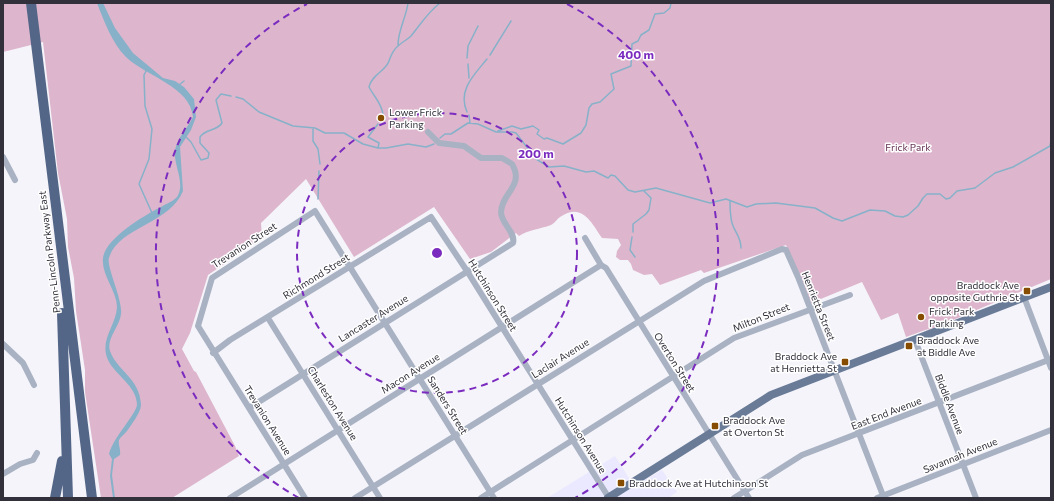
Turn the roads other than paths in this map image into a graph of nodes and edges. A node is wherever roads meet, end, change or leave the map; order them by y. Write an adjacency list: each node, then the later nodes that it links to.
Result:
1 (24, 3): 17 (highway, Penn-Lincoln Parkway East)
2 (31, 3): 43 (highway, Penn-Lincoln Parkway East)
3 (428, 132): 12 (street, Lancaster Avenue)
4 (3, 157): 5 (street)
5 (15, 180)
6 (315, 211): 11 (street, Sanders Street); 24 (street, Trevanion Street)
7 (431, 217): 11 (street, Richmond Street); 12 (street, Hutchinson Street)
8 (585, 238): 10 (street, Overton Street)
9 (782, 248): 16 (street, Henrietta Street); 19 (street, Laclair Avenue)
10 (604, 265): 19 (street, Overton Street); 21 (street, Macon Avenue)
11 (350, 267): 18 (street, Richmond Street); 20 (street, Sanders Street)
12 (467, 271): 20 (street, Lancaster Avenue); 21 (street, Hutchinson Street)
13 (1051, 287): 15 (main road)
14 (850, 295): 16 (street, Milton Street)
15 (1024, 297): 22 (main road); 25 (street)
16 (810, 309): 27 (street, Henrietta Street); 29 (street, Milton Street)
17 (62, 313): 40 (highway); 53 (highway, Penn-Lincoln Parkway East)
18 (268, 318): 24 (street, Richmond Street); 28 (street, Charleston Avenue)
19 (638, 320): 29 (street, Overton Street); 31 (street, Laclair Avenue)
20 (385, 322): 28 (street, Lancaster Avenue); 30 (street, Sanders Street)
21 (502, 328): 30 (street, Macon Avenue); 31 (street, Hutchinson Street)
22 (915, 340): 27 (main road); 33 (street, Biddle Avenue)
23 (3, 344): 32 (street)
24 (213, 353): 34 (street, Trevanion Avenue)
25 (1049, 359): 26 (street); 33 (street, East End Avenue)
26 (1051, 368)
27 (835, 371): 37 (main road); 38 (street, Henrietta Street)
28 (303, 374): 34 (street, Lancaster Avenue); 35 (street, Charleston Avenue)
29 (674, 377): 37 (street, Overton Street); 41 (street, Milton Street)
30 (420, 379): 35 (street, Macon Avenue); 39 (street, Sanders Street)
31 (537, 384): 39 (street, Laclair Avenue); 41 (street, Hutchinson Avenue)
32 (34, 385)
33 (938, 403): 38 (street, East End Avenue); 45 (street, Biddle Avenue)
34 (249, 408): 44 (street, Trevanion Avenue)
35 (338, 430): 44 (street, Macon Avenue); 47 (street, Charleston Avenue)
36 (1051, 430): 45 (street, Savannah Avenue)
37 (709, 434): 48 (street, Overton Street); 62 (main road)
38 (859, 434): 48 (street, East End Avenue); 50 (street, Henrietta Street)
39 (454, 435): 47 (street, Laclair Avenue); 49 (street, Sanders Street)
40 (65, 437): 51 (highway); 52 (highway)
41 (572, 441): 49 (street); 62 (street, Hutchinson Avenue)
42 (37, 453): 46 (street)
43 (85, 455): 54 (highway, Penn-Lincoln Parkway East); 55 (highway)
44 (284, 464): 56 (street, Macon Avenue); 57 (street, Trevanion Avenue)
45 (962, 464): 50 (street, Savannah Avenue); 65 (street, Biddle Avenue)
46 (3, 474)
47 (374, 486): 58 (street, Laclair Avenue); 59 (street, Charleston Avenue)
48 (745, 491): 63 (street, East End Avenue); 64 (street, Overton Street)
49 (490, 492): 60 (street); 61 (street, Sanders Street)
50 (881, 497)
51 (55, 498)
52 (68, 498)
53 (85, 498)
54 (92, 498)
55 (96, 498)
56 (230, 498)
57 (305, 498)
58 (355, 498)
59 (380, 498)
60 (480, 498)
61 (494, 498)
62 (609, 498)
63 (734, 498)
64 (749, 498)
65 (976, 498)

